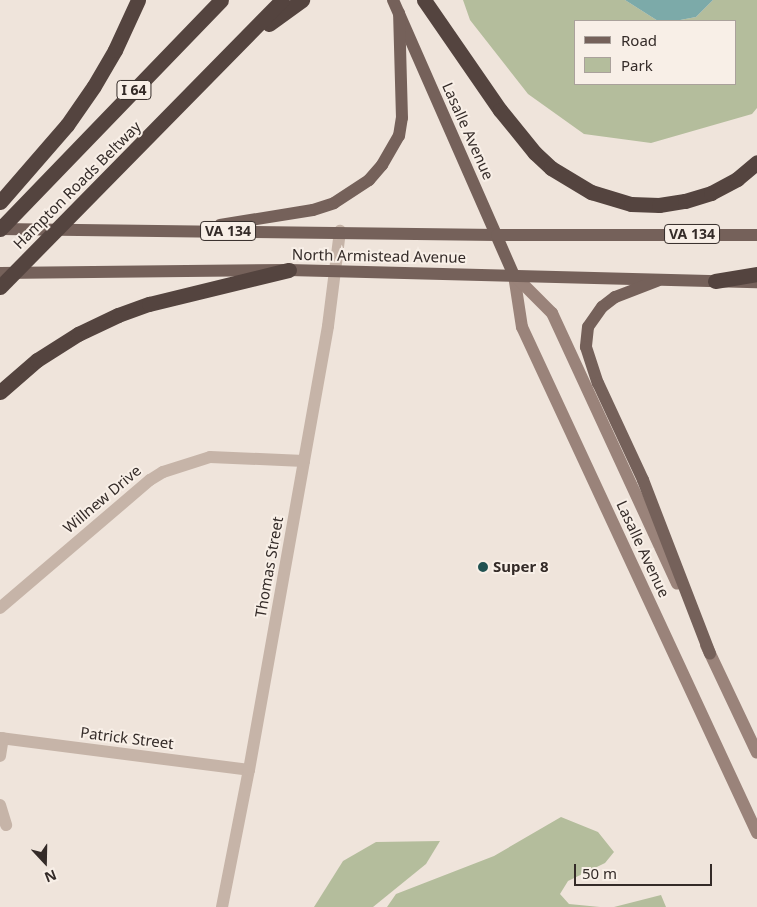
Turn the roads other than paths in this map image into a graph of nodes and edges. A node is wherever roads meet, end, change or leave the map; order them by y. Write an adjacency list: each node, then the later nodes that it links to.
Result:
1 (138, 0): 10 (highway)
2 (221, 0): 11 (highway, Hampton Roads Beltway / I 64)
3 (282, 0): 8 (highway, Hampton Roads Beltway / I 64)
4 (302, 0): 8 (highway)
5 (393, 0): 7 (main road, Lasalle Avenue)
6 (424, 0): 9 (highway)
7 (399, 13): 12 (main road); 14 (main road, Lasalle Avenue)
8 (234, 50): 24 (highway, Hampton Roads Beltway / I 64)
9 (757, 162)
10 (0, 202)
11 (0, 229): 12 (main road, North Armistead Avenue / VA 134)
12 (191, 230): 13 (main road, North Armistead Avenue / VA 134)
13 (340, 231): 14 (main road, North Armistead Avenue / VA 134); 17 (street, Thomas Street)
14 (497, 235): 15 (main road, North Armistead Avenue / VA 134); 19 (main road, Lasalle Avenue)
15 (757, 236)
16 (289, 270): 17 (main road, North Armistead Avenue); 18 (main road, North Armistead Avenue); 25 (highway)
17 (335, 271): 19 (main road, North Armistead Avenue); 26 (street, Thomas Street)
18 (0, 273)
19 (514, 274): 21 (main road, North Armistead Avenue); 28 (main road, Lasalle Avenue); 35 (main road, Lasalle Avenue)
20 (757, 274): 22 (highway)
21 (663, 279): 22 (main road, North Armistead Avenue); 28 (main road)
22 (715, 281): 23 (main road, North Armistead Avenue)
23 (757, 282)
24 (0, 287)
25 (0, 392)
26 (304, 461): 27 (street, Willnew Drive); 32 (street, Thomas Street)
27 (0, 608)
28 (710, 654): 30 (main road, Lasalle Avenue)
29 (2, 738): 31 (street); 32 (street, Patrick Street)
30 (757, 754)
31 (0, 756)
32 (249, 770): 36 (street, Thomas Street)
33 (0, 805): 34 (street)
34 (6, 824)
35 (757, 833)
36 (222, 907)

